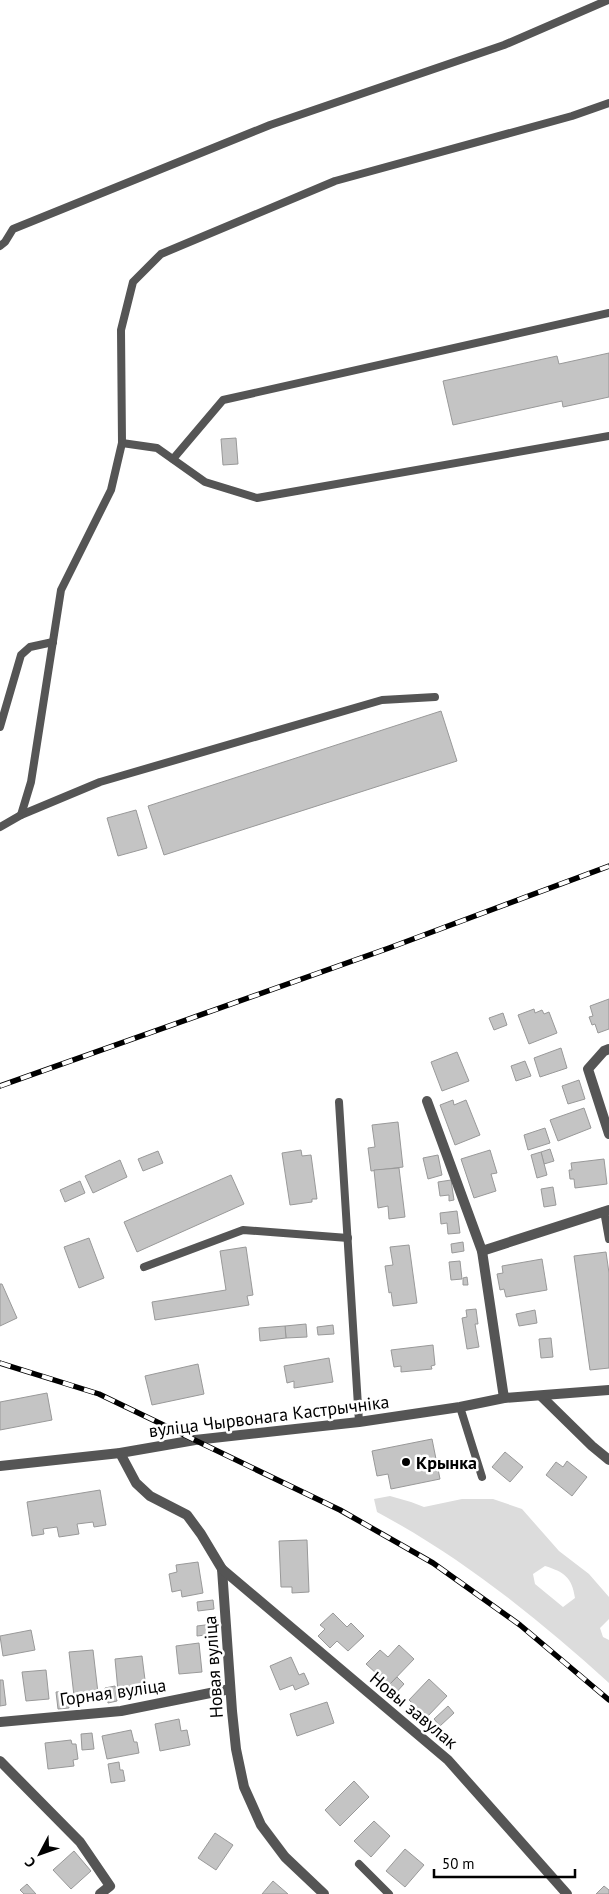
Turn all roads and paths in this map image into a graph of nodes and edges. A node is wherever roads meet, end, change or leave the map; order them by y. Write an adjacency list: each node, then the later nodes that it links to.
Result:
1 (608, 0): 3 (lane)
2 (609, 103): 6 (lane)
3 (0, 246)
4 (609, 313): 7 (lane)
5 (609, 436): 7 (lane)
6 (122, 443): 7 (lane); 8 (lane)
7 (173, 459)
8 (53, 642): 10 (lane); 11 (lane)
9 (435, 697): 11 (lane)
10 (0, 727)
11 (21, 815): 12 (lane)
12 (0, 827)
13 (609, 1049): 16 (street)
14 (427, 1101): 20 (street)
15 (339, 1102): 18 (lane)
16 (609, 1134)
17 (606, 1210): 19 (lane); 20 (street)
18 (348, 1238): 21 (lane); 26 (lane)
19 (609, 1239)
20 (482, 1252): 24 (street)
21 (144, 1267)
22 (609, 1390): 23 (street, вуліца Чырвонага Кастрычніка)
23 (541, 1396): 24 (street, вуліца Чырвонага Кастрычніка); 28 (street)
24 (504, 1398): 25 (street, вуліца Чырвонага Кастрычніка)
25 (460, 1407): 26 (street, вуліца Чырвонага Кастрычніка); 30 (lane)
26 (359, 1422): 27 (street, вуліца Чырвонага Кастрычніка)
27 (120, 1453): 29 (street, вуліца Чырвонага Кастрычніка); 31 (street, Новая вуліца)
28 (609, 1460)
29 (0, 1466)
30 (482, 1477)
31 (222, 1569): 32 (street, Новая вуліца); 39 (street, Новы завулак)
32 (230, 1689): 33 (street, Горная вуліца); 37 (street, Новая вуліца)
33 (0, 1722)
34 (0, 1761): 36 (street)
35 (359, 1864): 38 (lane)
36 (100, 1894)
37 (324, 1894)
38 (388, 1894)
39 (567, 1894)

